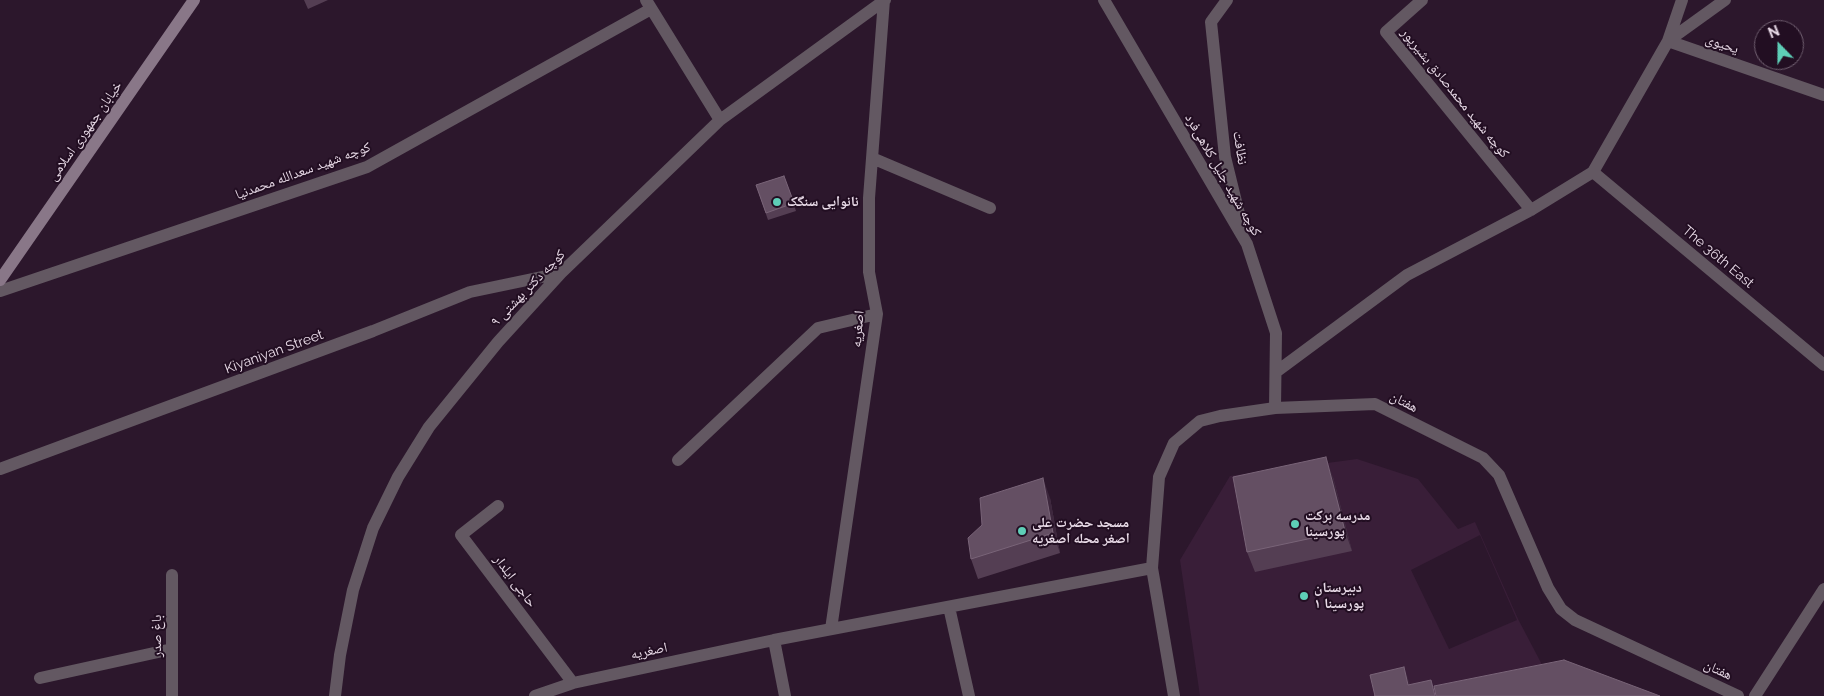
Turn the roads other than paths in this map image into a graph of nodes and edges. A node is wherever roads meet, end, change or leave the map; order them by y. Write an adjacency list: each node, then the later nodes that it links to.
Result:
1 (194, 0): 18 (main road, خیابان جمهوری اسلامی)
2 (885, 0): 11 (street, کوچه دکتر بهشتی ۹); 12 (street, اصغریه)
3 (1104, 0): 16 (street, کوچه شهید جلیل کلاهی‌فرد)
4 (1226, 0): 16 (street, نظافت)
5 (1422, 0): 15 (street, کوچه شهید محمدصادق بشیرپور)
6 (1682, 0): 9 (street)
7 (1725, 0): 9 (street)
8 (649, 4): 11 (street); 19 (street, کوچه شهید سعدالله محمدنیا)
9 (1668, 41): 10 (street, یحیوی); 13 (street)
10 (1824, 95)
11 (720, 120): 17 (street, کوچه دکتر بهشتی ۹)
12 (872, 158): 14 (street); 20 (street, اصغریه)
13 (1592, 172): 15 (street); 21 (street, The 36th East)
14 (990, 208)
15 (1531, 210): 22 (street)
16 (1247, 244): 22 (street, کوچه شهید جلیل کلاهی‌فرد)
17 (561, 274): 25 (street, Kiyaniyan Street); 37 (street, کوچه دکتر بهشتی ۹)
18 (0, 280)
19 (0, 291)
20 (877, 314): 24 (street); 31 (street, اصغریه)
21 (1824, 365)
22 (1276, 372): 23 (street, کوچه شهید جلیل کلاهی‌فرد)
23 (1275, 408): 27 (street, هفتان); 42 (street, هفتان)
24 (678, 460)
25 (0, 469)
26 (498, 506): 35 (street, حاجی ایلدار)
27 (1152, 568): 30 (street, اصغریه); 41 (street, هفتان)
28 (172, 575): 33 (street, باغ صدر)
29 (1824, 589): 43 (street)
30 (949, 607): 31 (street, اصغریه); 40 (street)
31 (831, 629): 32 (street, اصغریه)
32 (774, 640): 35 (street, اصغریه); 39 (street)
33 (172, 649): 34 (street); 36 (street, باغ صدر)
34 (40, 678)
35 (573, 683): 38 (street, اصغریه)
36 (172, 696)
37 (335, 696)
38 (535, 696)
39 (785, 696)
40 (970, 696)
41 (1174, 696)
42 (1738, 696)
43 (1755, 696)

